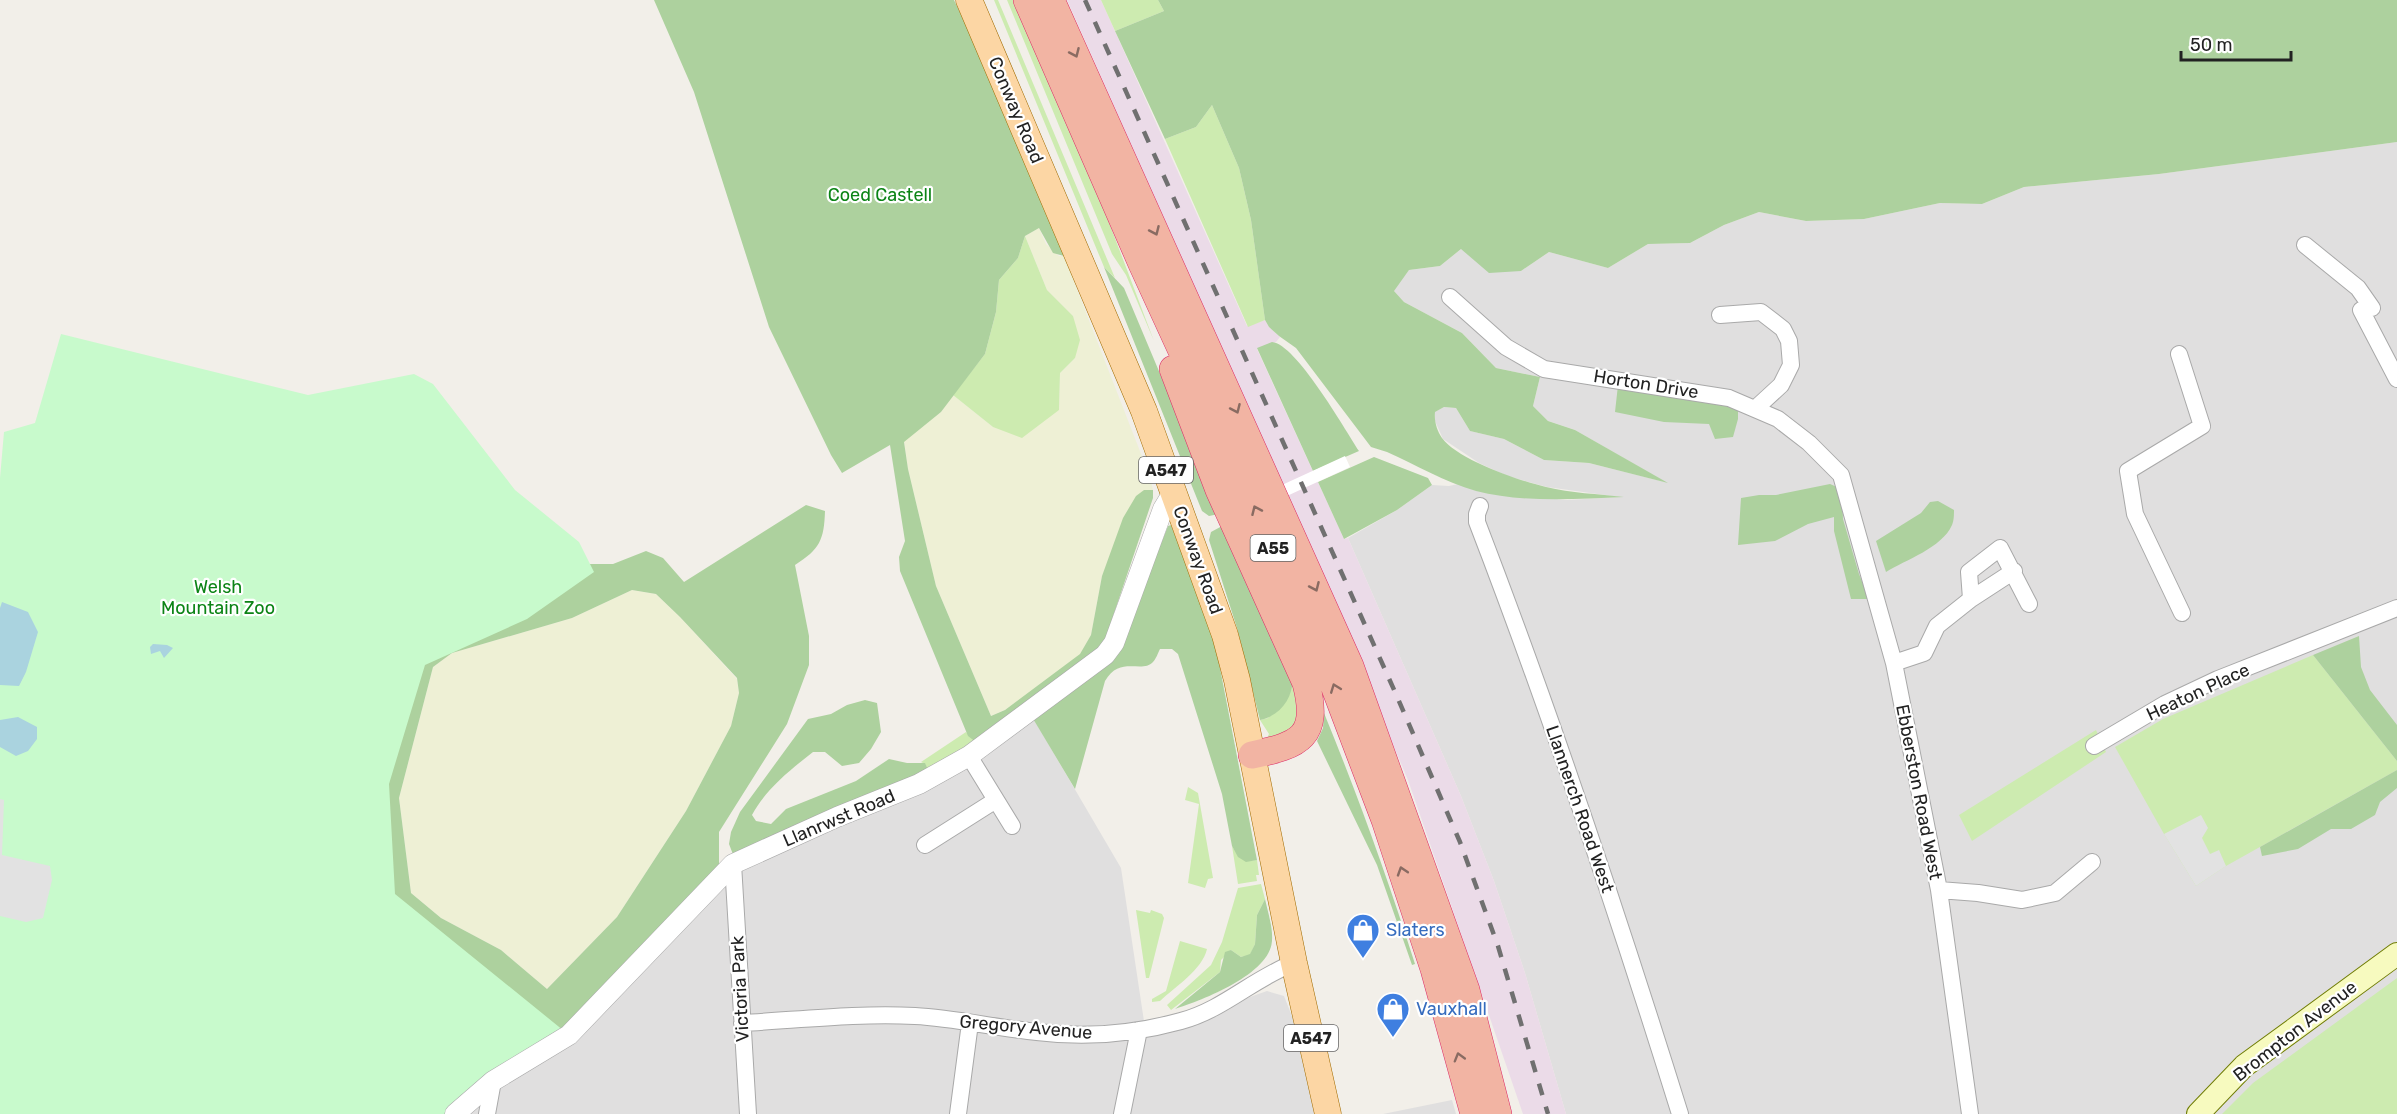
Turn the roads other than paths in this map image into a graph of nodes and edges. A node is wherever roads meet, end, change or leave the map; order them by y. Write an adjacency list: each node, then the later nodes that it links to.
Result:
1 (969, 0): 12 (main road, Conway Road / A547)
2 (1027, 0): 5 (highway, A55)
3 (1051, 0): 31 (highway, A55, one-way to 31)
4 (2306, 245): 9 (street)
5 (1142, 264): 21 (highway); 42 (highway, A55, one-way to 5)
6 (1450, 297): 10 (street, Horton Drive)
7 (1720, 315): 10 (street)
8 (2179, 354): 18 (street)
9 (2397, 379)
10 (1756, 408): 11 (street, Horton Drive)
11 (1841, 475): 19 (street, Ebberston Road West)
12 (1174, 491): 21 (main road, Conway Road / A547); 22 (street, Llanrwst Road)
13 (1480, 506): 45 (street, Llannerch Road West)
14 (2014, 571): 15 (street); 15 (street); 16 (street)
15 (1971, 599): 19 (street)
16 (2030, 604)
17 (2397, 608): 20 (street, Heaton Place)
18 (2182, 613)
19 (1894, 663): 28 (street, Ebberston Road West)
20 (2094, 746)
21 (1252, 755): 30 (main road, Conway Road / A547)
22 (969, 756): 23 (street); 27 (street, Llanrwst Road)
23 (996, 800): 24 (street); 25 (street)
24 (1012, 826)
25 (925, 845)
26 (2092, 862): 28 (street)
27 (733, 864): 32 (street, Victoria Park); 35 (street, Llanrwst Road)
28 (1939, 890): 46 (street, Ebberston Road West)
29 (2397, 954): 47 (main road, Brompton Avenue)
30 (1294, 963): 34 (street, Gregory Avenue); 41 (main road, Conway Road / A547)
31 (1466, 990): 43 (highway, A55); 44 (highway)
32 (742, 1023): 33 (street, Gregory Avenue); 38 (street, Victoria Park)
33 (970, 1023): 34 (street, Gregory Avenue); 39 (street)
34 (1138, 1030): 40 (street)
35 (493, 1081): 36 (street, Llanrwst Road); 37 (street)
36 (455, 1114)
37 (487, 1114)
38 (748, 1114)
39 (958, 1114)
40 (1122, 1114)
41 (1328, 1114)
42 (1474, 1114)
43 (1498, 1114)
44 (1510, 1114)
45 (1680, 1114)
46 (1970, 1114)
47 (2198, 1114)

